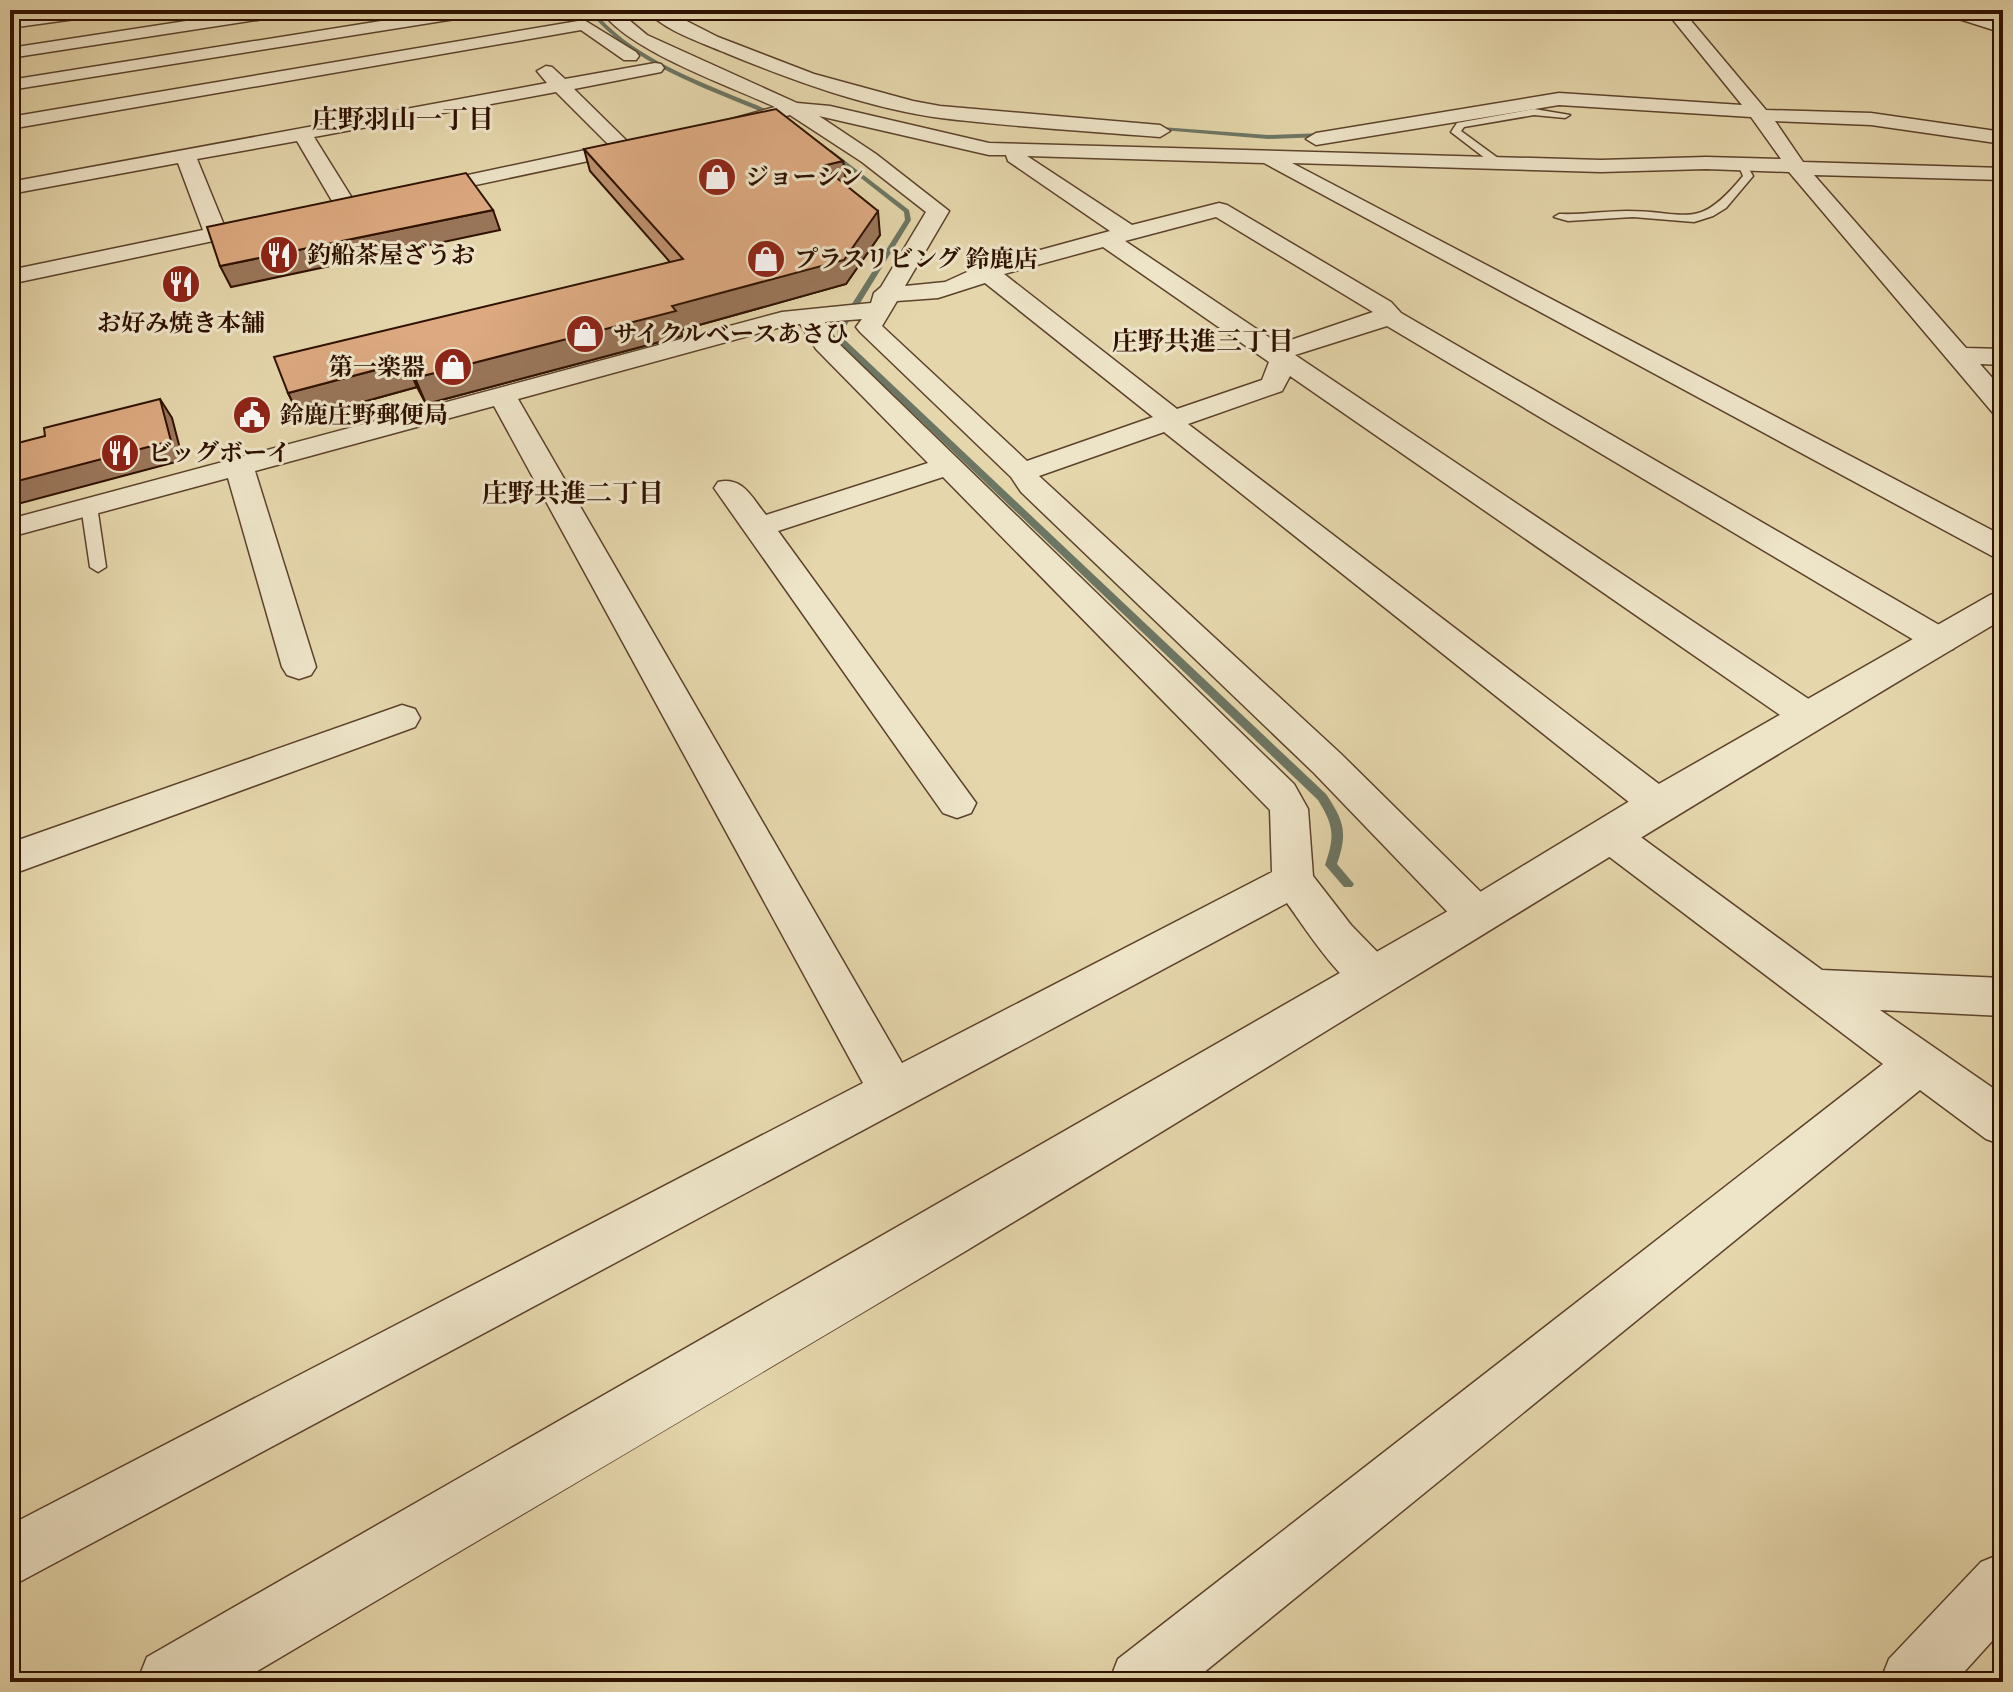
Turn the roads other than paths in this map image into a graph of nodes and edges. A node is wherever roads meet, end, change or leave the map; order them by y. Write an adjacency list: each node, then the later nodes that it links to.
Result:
1 (104, 10): 12 (street)
2 (289, 10): 17 (street)
3 (480, 10): 20 (street)
4 (573, 10): 13 (street)
5 (609, 10): 24 (street)
6 (654, 10): 22 (street)
7 (1673, 10): 25 (street)
8 (1946, 10): 11 (street)
9 (536, 17): 15 (street)
10 (2003, 17): 11 (street)
11 (1981, 21): 14 (street)
12 (10, 23)
13 (584, 25): 15 (street); 18 (street)
14 (2003, 28)
15 (553, 30): 16 (street)
16 (512, 37): 21 (street); 29 (street)
17 (10, 53)
18 (655, 68): 19 (street); 21 (street)
19 (678, 78)
20 (10, 85)
21 (561, 86): 31 (street); 35 (street)
22 (850, 91): 26 (street); 32 (street)
23 (737, 106): 28 (street)
24 (790, 108): 26 (street); 28 (street); 53 (street)
25 (1753, 108): 33 (street); 37 (street); 42 (street)
26 (830, 112): 37 (street)
27 (1565, 115): 40 (lane)
28 (760, 118): 30 (street)
29 (10, 123)
30 (712, 129)
31 (302, 133): 36 (street); 46 (street)
32 (1183, 133)
33 (2003, 138)
34 (653, 142): 35 (street)
35 (623, 148): 45 (street)
36 (185, 155): 44 (street); 49 (street)
37 (1220, 156): 39 (street)
38 (1015, 157): 50 (street)
39 (1267, 158): 40 (street); 71 (street)
40 (1498, 163): 41 (street)
41 (1741, 164): 42 (street); 47 (lane)
42 (1797, 167): 43 (street); 56 (street)
43 (2003, 174)
44 (10, 188)
45 (392, 196)
46 (317, 212)
47 (1559, 217)
48 (288, 218): 49 (street)
49 (216, 234): 52 (street)
50 (1118, 236): 51 (street); 55 (street); 57 (street)
51 (986, 272): 53 (street); 61 (street)
52 (10, 277)
53 (881, 301): 54 (street); 64 (street)
54 (814, 314): 59 (street); 63 (street)
55 (1392, 318): 57 (street); 74 (street)
56 (1956, 356): 58 (street); 60 (street)
57 (1279, 357): 61 (street); 76 (street)
58 (2003, 357)
59 (502, 395): 62 (street); 88 (street)
60 (2003, 407)
61 (1170, 421): 64 (street); 79 (street)
62 (239, 466): 66 (street); 75 (street)
63 (948, 466): 68 (street); 70 (street)
64 (1022, 472): 67 (street)
65 (729, 488): 68 (street)
66 (89, 506): 69 (street); 72 (lane)
67 (1055, 514): 70 (street); 83 (street)
68 (759, 527): 78 (street)
69 (10, 528)
70 (1018, 528): 82 (street)
71 (2003, 549)
72 (98, 567)
73 (2003, 603): 74 (street)
74 (1941, 641): 76 (street)
75 (299, 667)
76 (1809, 717): 79 (street)
77 (402, 718): 81 (street)
78 (957, 803)
79 (1658, 804): 80 (street)
80 (1609, 835): 83 (street); 85 (street)
81 (10, 859)
82 (1293, 880): 84 (street); 88 (street)
83 (1478, 916): 84 (street)
84 (1374, 977): 92 (street)
85 (1813, 988): 86 (street); 87 (street)
86 (2003, 997)
87 (1920, 1062): 89 (street); 93 (street)
88 (892, 1091): 90 (street)
89 (2003, 1123)
90 (10, 1557)
91 (2003, 1584): 94 (street)
92 (172, 1682)
93 (1141, 1682)
94 (1912, 1682)

